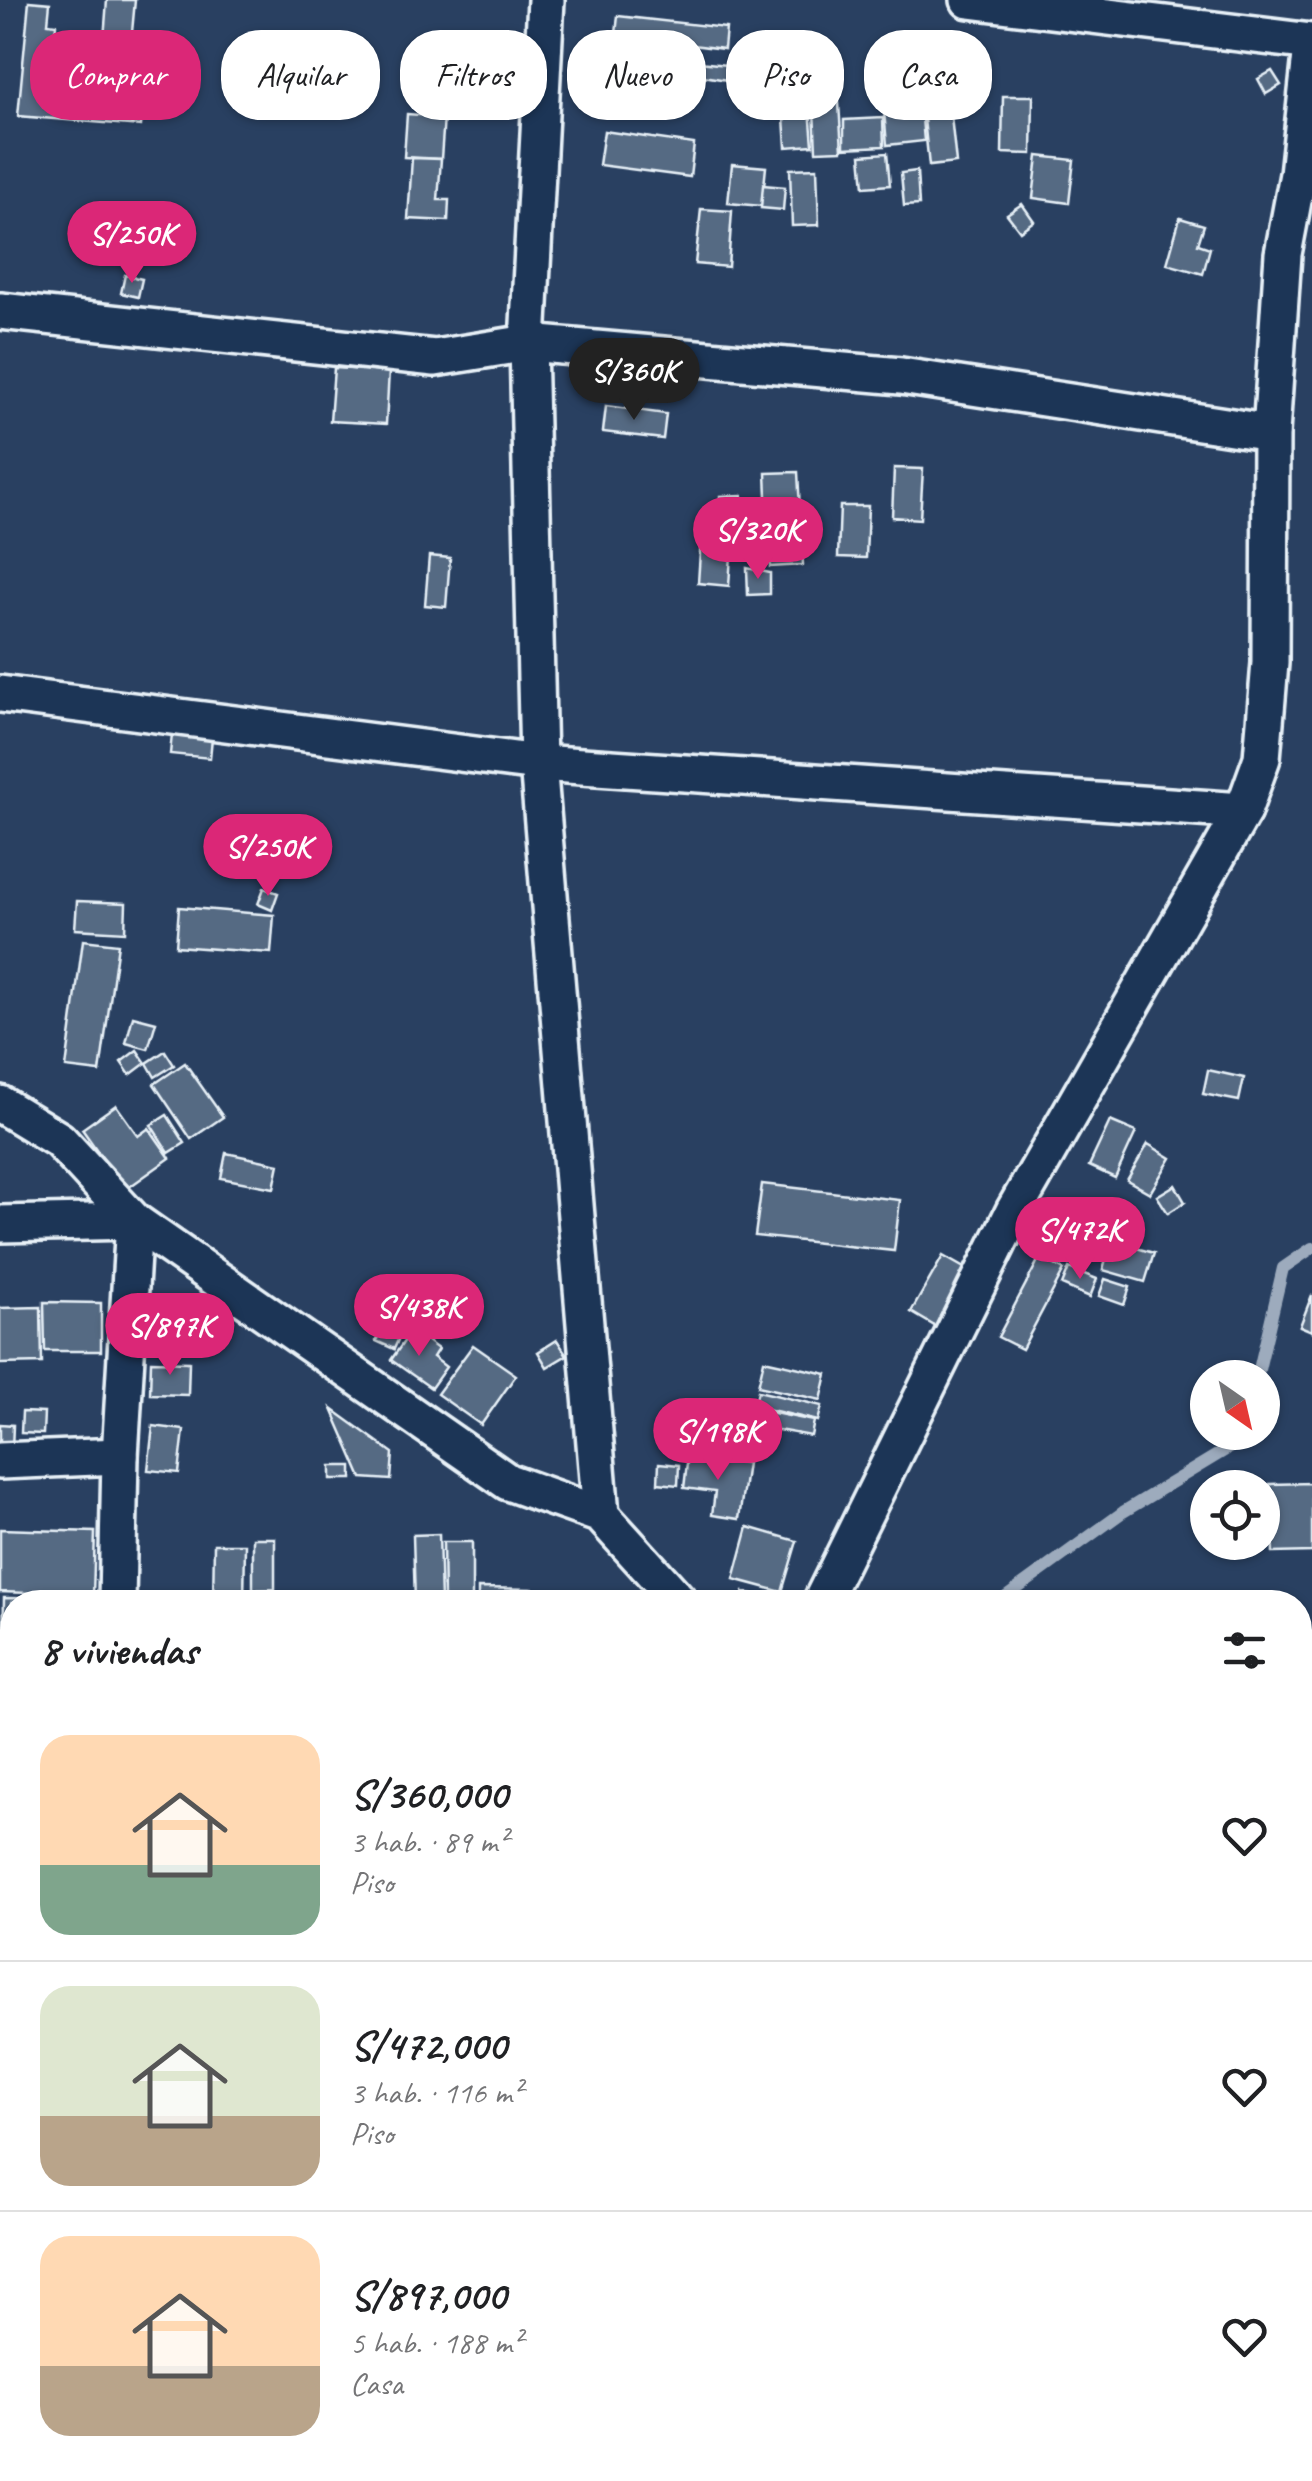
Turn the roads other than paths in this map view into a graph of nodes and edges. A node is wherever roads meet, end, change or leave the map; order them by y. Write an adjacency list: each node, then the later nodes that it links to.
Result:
1 (546, 0): 5 (street)
2 (969, 0): 3 (street)
3 (1312, 44): 6 (street)
4 (0, 311): 5 (street)
5 (528, 343): 6 (street); 8 (street)
6 (1271, 432): 9 (street)
7 (0, 694): 8 (street)
8 (538, 762): 9 (street); 15 (street)
9 (1243, 811): 18 (street)
10 (0, 1104): 11 (street)
11 (134, 1221): 12 (street); 13 (street); 15 (street)
12 (0, 1224)
13 (120, 1456): 14 (street); 16 (street)
14 (0, 1461)
15 (601, 1515): 17 (street)
16 (117, 1590)
17 (669, 1590)
18 (827, 1590)
19 (0, 1706): 20 (street)
20 (0, 1750)

